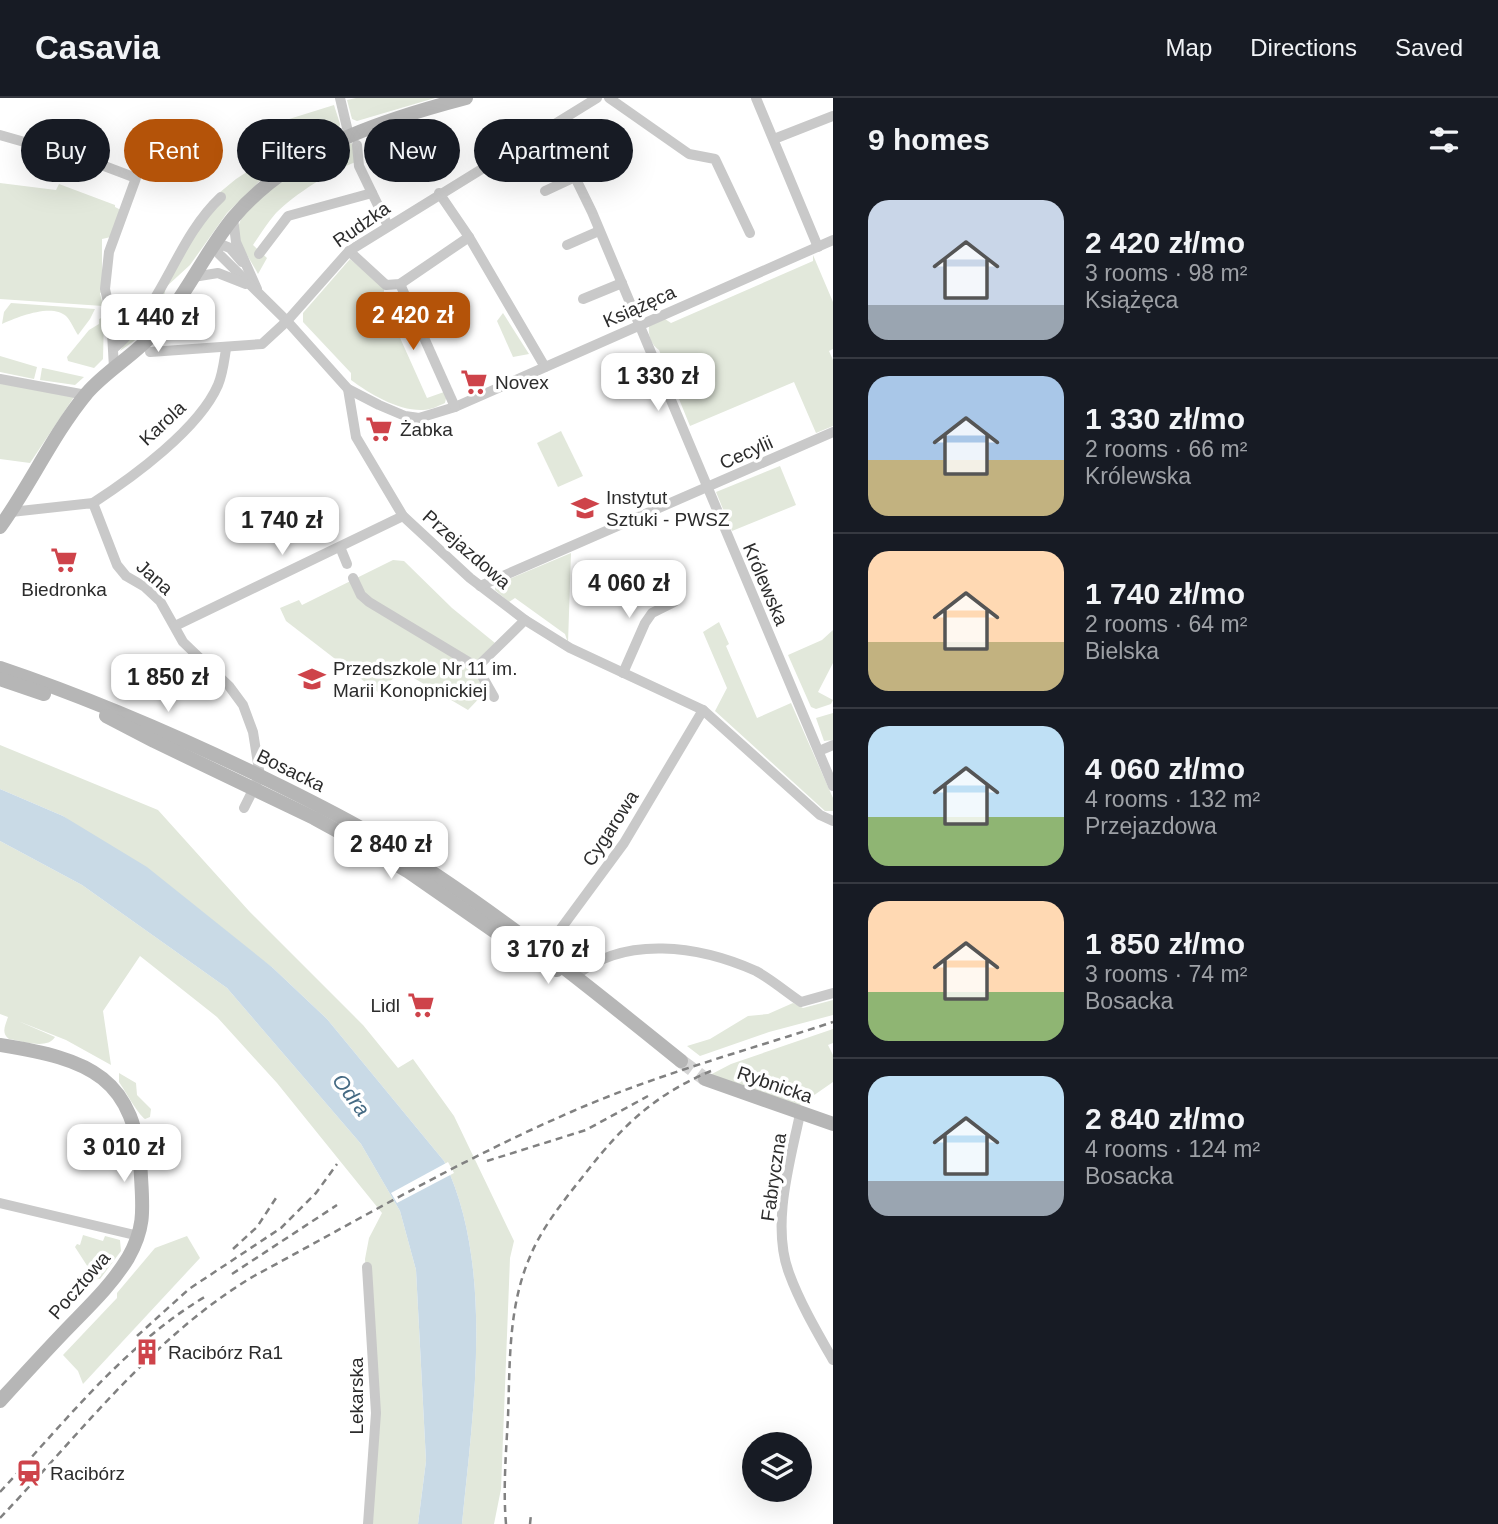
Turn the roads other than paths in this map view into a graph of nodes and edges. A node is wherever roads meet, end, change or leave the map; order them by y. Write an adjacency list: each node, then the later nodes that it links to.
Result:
1 (340, 98): 10 (street)
2 (466, 98): 10 (street)
3 (597, 98): 7 (street, Rudzka)
4 (609, 98): 21 (street)
5 (757, 98): 9 (street)
6 (833, 116): 9 (street)
7 (562, 119)
8 (0, 135): 37 (street)
9 (774, 139): 26 (street)
10 (353, 141): 15 (street); 18 (street)
11 (474, 172): 16 (street, Rudzka)
12 (565, 182): 14 (street)
13 (578, 182): 20 (street, Królewska)
14 (545, 191)
15 (372, 192): 19 (street); 28 (street)
16 (439, 193): 19 (street, Rudzka); 22 (street)
17 (221, 197): 37 (street)
18 (233, 218): 24 (street); 29 (street, Książęca)
19 (388, 226): 27 (street, Rudzka)
20 (599, 230): 25 (street); 31 (street, Królewska)
21 (750, 233)
22 (468, 237): 32 (street); 40 (street)
23 (833, 240): 26 (street, Książęca)
24 (215, 242): 29 (street, Książęca); 30 (street); 33 (street, Książęca)
25 (567, 245)
26 (818, 247): 36 (street, Książęca)
27 (349, 251): 32 (street); 35 (street, Rudzka)
28 (259, 254)
29 (249, 270): 33 (street, Książęca)
30 (193, 276): 33 (street, Książęca); 41 (street)
31 (622, 283): 34 (street); 36 (street, Królewska)
32 (400, 284): 45 (street)
33 (255, 290): 35 (street, Książęca)
34 (583, 299)
35 (287, 321): 38 (street, Rudzka); 43 (street, Książęca)
36 (639, 326): 40 (street, Książęca); 47 (street, Królewska)
37 (113, 349): 41 (street)
38 (226, 349): 39 (street, Rudzka); 48 (street, Karola)
39 (150, 352)
40 (545, 367): 45 (street, Książęca)
41 (114, 368): 44 (street)
42 (0, 379): 44 (street)
43 (348, 389): 45 (street, Książęca); 50 (street, Przejazdowa)
44 (86, 395): 49 (street)
45 (455, 407)
46 (833, 432): 47 (street, Cecylii)
47 (706, 488): 55 (street, Cecylii); 66 (street, Królewska)
48 (93, 503): 49 (street); 58 (street, Jana)
49 (11, 512): 51 (street)
50 (403, 516): 52 (street); 55 (street, Przejazdowa)
51 (0, 527)
52 (340, 547): 53 (street); 58 (street)
53 (347, 564)
54 (353, 578): 59 (street)
55 (480, 586): 57 (street, Przejazdowa)
56 (674, 602): 61 (street)
57 (525, 620): 59 (street); 61 (street, Przejazdowa)
58 (175, 626): 67 (street, Jana)
59 (477, 667): 63 (street)
60 (0, 668): 67 (street, Bosacka)
61 (623, 673): 64 (street, Przejazdowa)
62 (0, 679): 67 (street, Bosacka)
63 (494, 697)
64 (703, 710): 70 (street, Przejazdowa); 71 (street, Cygarowa)
65 (833, 745): 66 (street)
66 (819, 751): 68 (street, Królewska)
67 (257, 783): 69 (street); 71 (street, Bosacka)
68 (833, 786)
69 (244, 808)
70 (833, 821)
71 (540, 956): 72 (street, Bosacka)
72 (574, 977): 73 (street); 75 (street, Bosacka)
73 (833, 993)
74 (0, 1045): 80 (street, Pocztowa)
75 (681, 1061)
76 (705, 1079): 77 (street, Rybnicka)
77 (800, 1114): 78 (street, Rybnicka); 82 (street, Fabryczna)
78 (833, 1124)
79 (0, 1203): 80 (street)
80 (139, 1236): 83 (street, Pocztowa)
81 (367, 1267): 84 (street, Lekarska)
82 (833, 1360)
83 (0, 1402)
84 (368, 1524)

